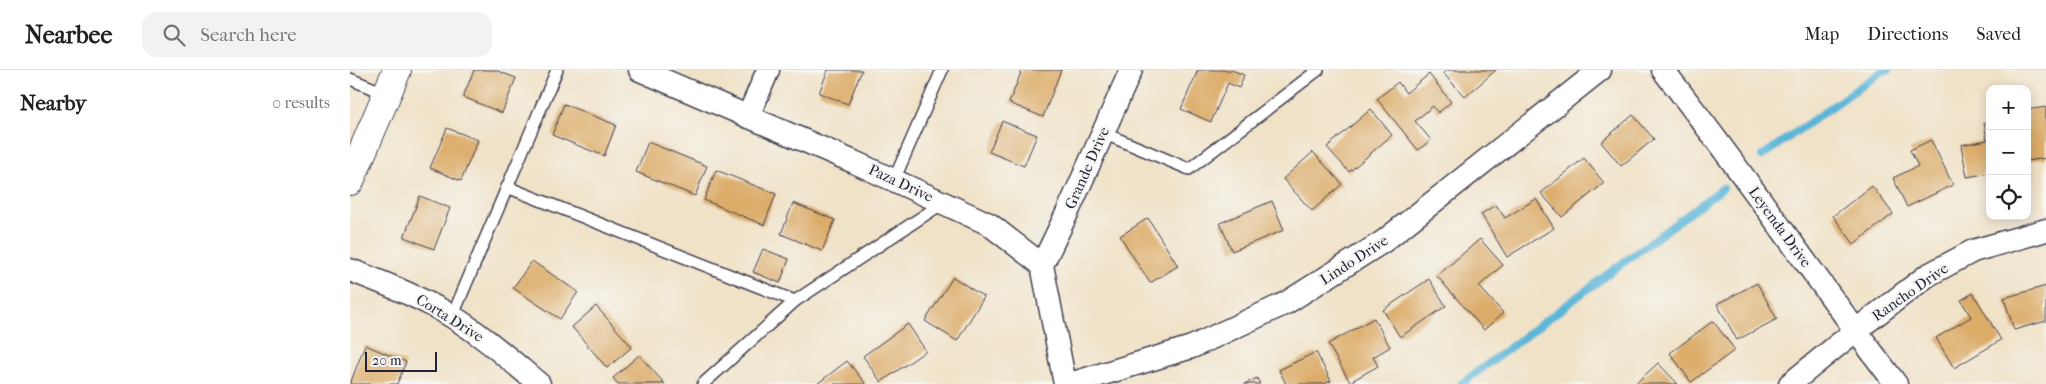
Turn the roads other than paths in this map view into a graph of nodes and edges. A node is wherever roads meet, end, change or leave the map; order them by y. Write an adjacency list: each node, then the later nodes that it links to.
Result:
1 (557, 70): 15 (lane)
2 (640, 70): 11 (street, Paza Drive)
3 (768, 70): 11 (street)
4 (942, 70): 13 (lane)
5 (1131, 70): 12 (street, Grande Drive)
6 (1318, 70): 12 (lane)
7 (1600, 70): 26 (street, Lindo Drive)
8 (1663, 70): 22 (street, Leyenda Drive)
9 (394, 77): 10 (lane); 14 (street)
10 (350, 79)
11 (748, 117): 13 (street, Paza Drive)
12 (1103, 133): 18 (street, Grande Drive)
13 (894, 180): 16 (street, Paza Drive)
14 (350, 181)
15 (507, 187): 20 (lane); 21 (lane)
16 (943, 202): 18 (street, Paza Drive); 20 (lane)
17 (2046, 230): 22 (street, Rancho Drive)
18 (1042, 264): 25 (street)
19 (350, 270): 21 (street, Corta Drive)
20 (795, 301): 24 (lane)
21 (452, 317): 23 (street, Corta Drive)
22 (1855, 331): 27 (street, Rancho Drive); 28 (street, Leyenda Drive)
23 (539, 384)
24 (703, 384)
25 (1065, 384)
26 (1070, 384)
27 (1790, 384)
28 (1896, 384)

